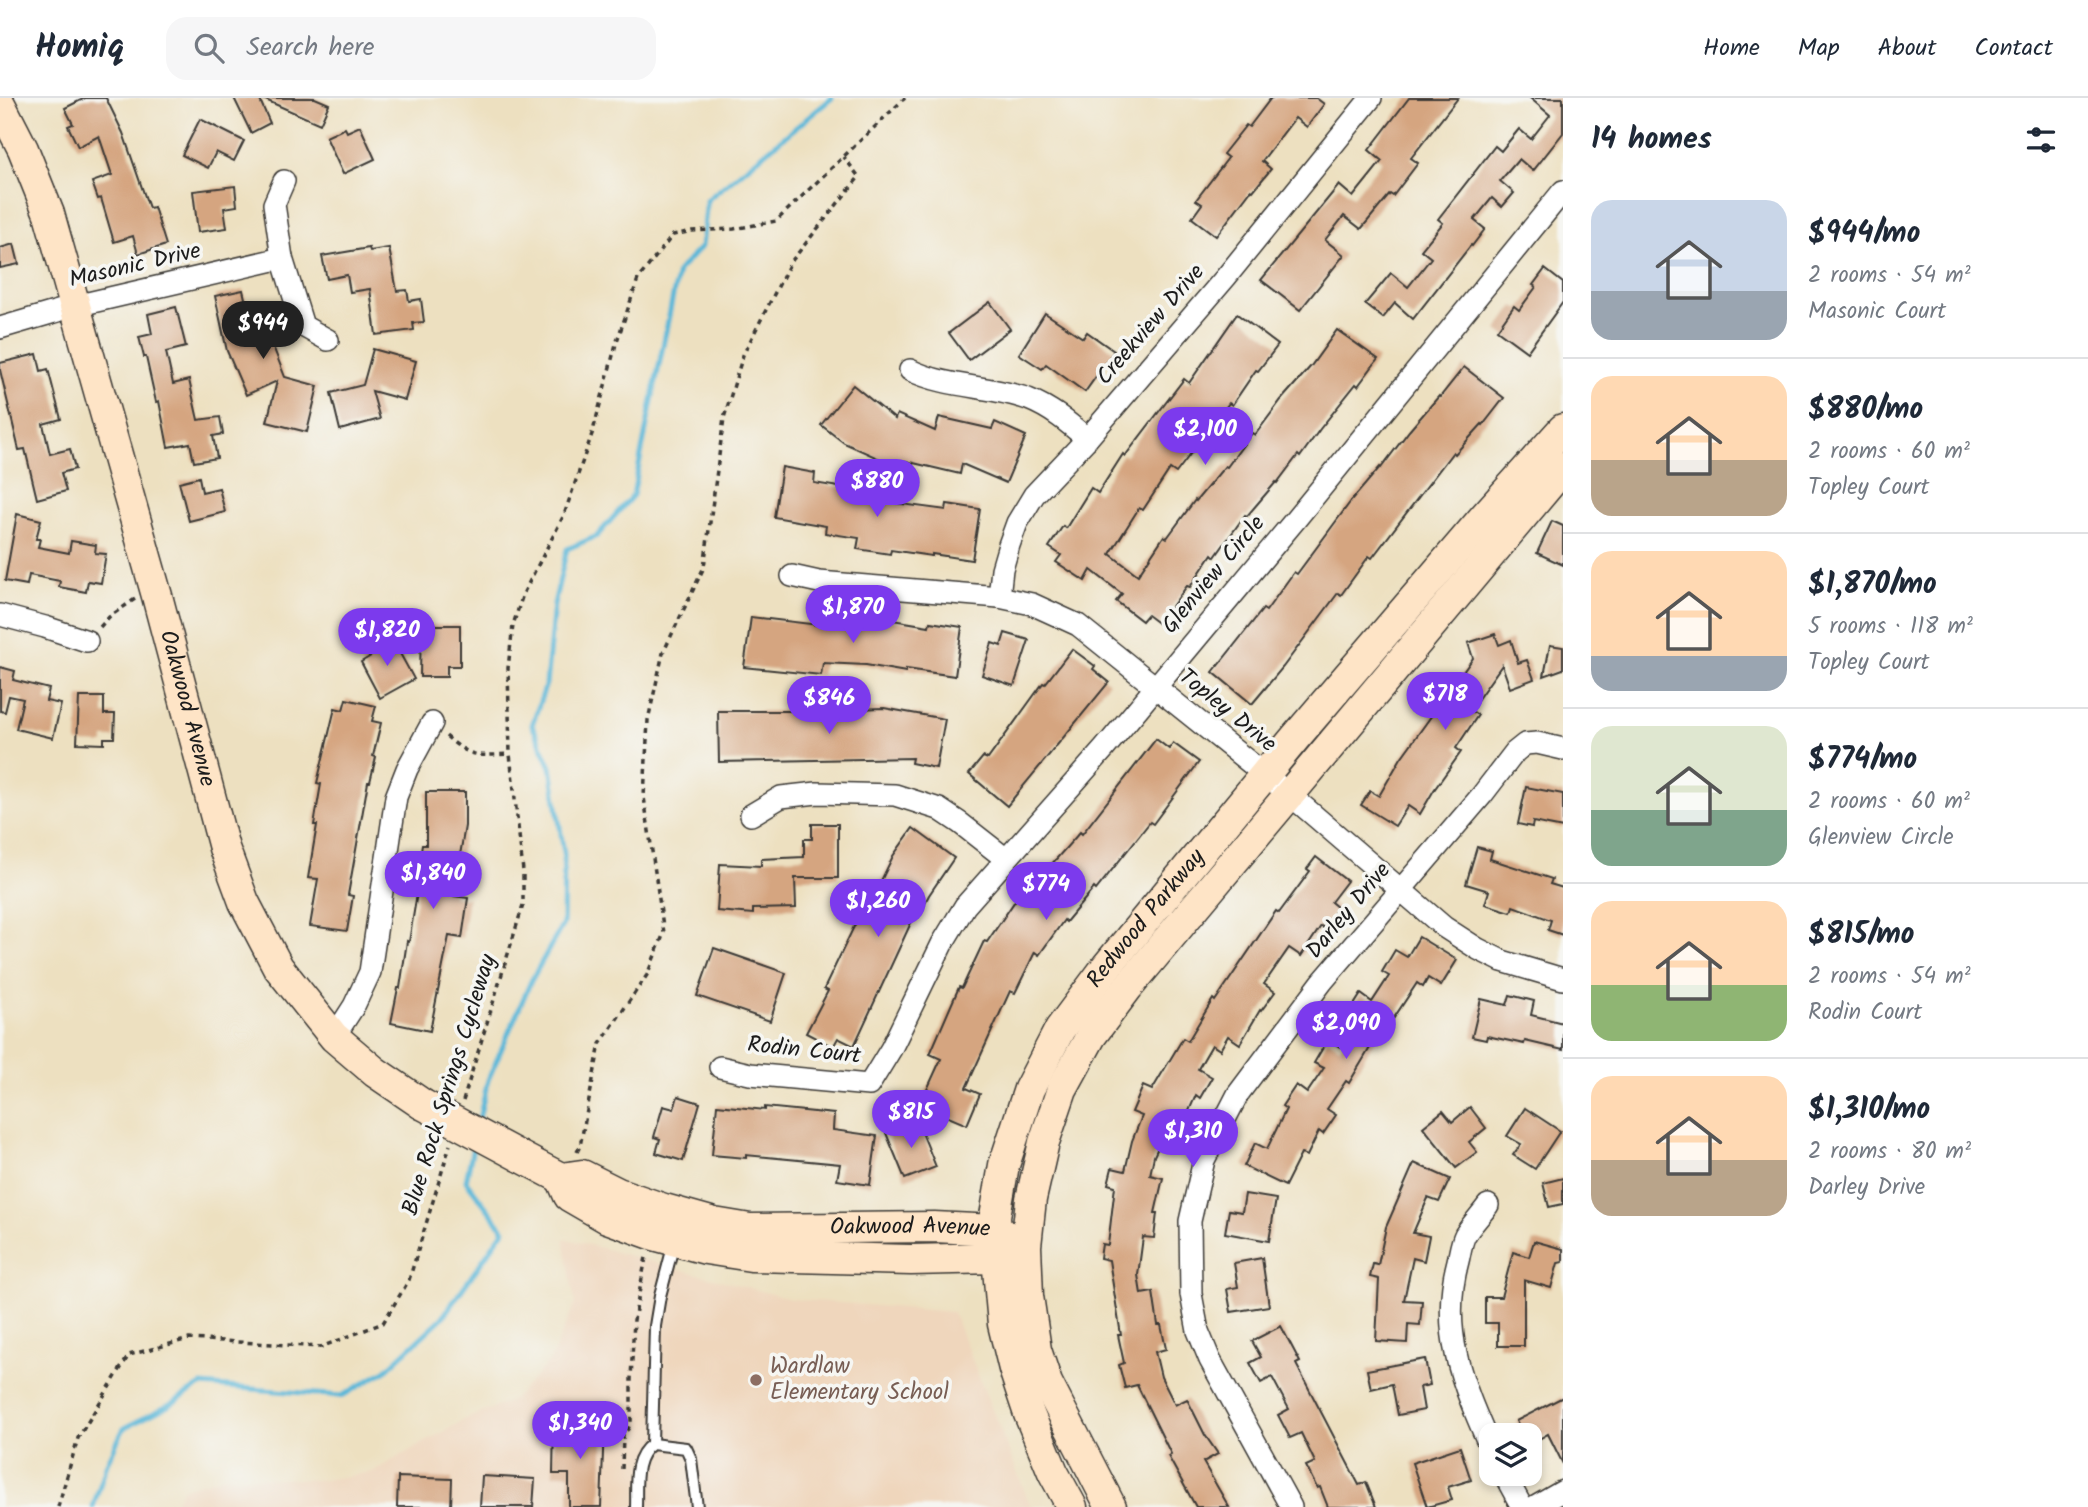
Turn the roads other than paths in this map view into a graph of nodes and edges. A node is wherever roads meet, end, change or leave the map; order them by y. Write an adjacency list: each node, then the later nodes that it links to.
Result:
1 (1371, 98): 11 (street, Creekview Drive)
2 (0, 104): 6 (main road, Oakwood Avenue)
3 (284, 181): 5 (street)
4 (1563, 191): 17 (street, Glenview Circle)
5 (282, 258): 6 (street, Masonic Drive); 8 (street)
6 (75, 306): 7 (street, Masonic Drive); 27 (main road, Oakwood Avenue)
7 (0, 328)
8 (328, 340)
9 (910, 370): 11 (street)
10 (1563, 429): 12 (main road, Redwood Parkway)
11 (1087, 439): 14 (street, Creekview Drive)
12 (1556, 462): 20 (main road, Redwood Parkway); 21 (main road, Redwood Parkway)
13 (792, 576): 14 (street, Topley Drive)
14 (999, 597): 17 (street, Topley Drive)
15 (0, 615): 16 (street)
16 (87, 641)
17 (1155, 686): 20 (street, Topley Drive); 23 (street, Glenview Circle)
18 (432, 723): 27 (street)
19 (1563, 749): 24 (street, Darley Drive)
20 (1265, 775): 21 (street, Topley Drive); 32 (main road, Redwood Parkway)
21 (1289, 794): 24 (street, Topley Drive); 33 (main road, Redwood Parkway)
22 (751, 815): 23 (street)
23 (1006, 859): 26 (street, Glenview Circle)
24 (1401, 890): 25 (street, Topley Drive); 42 (street, Darley Drive)
25 (1563, 979)
26 (914, 998): 28 (street, Rodin Court)
27 (334, 1037): 29 (main road, Oakwood Avenue, bridge)
28 (720, 1067)
29 (561, 1178): 31 (main road, Oakwood Avenue); 31 (main road, Oakwood Avenue)
30 (1488, 1205): 34 (street)
31 (690, 1232): 32 (main road, Oakwood Avenue); 32 (main road, Oakwood Avenue); 35 (lane)
32 (996, 1244): 33 (main road, Oakwood Avenue); 40 (main road, Redwood Parkway)
33 (1026, 1245): 41 (main road, Redwood Parkway)
34 (1480, 1423)
35 (652, 1444): 38 (lane); 39 (lane)
36 (1511, 1486): 43 (street)
37 (1563, 1491): 44 (street)
38 (636, 1507)
39 (697, 1507)
40 (1072, 1507)
41 (1111, 1507)
42 (1291, 1507)
43 (1522, 1507)
44 (1535, 1507)

